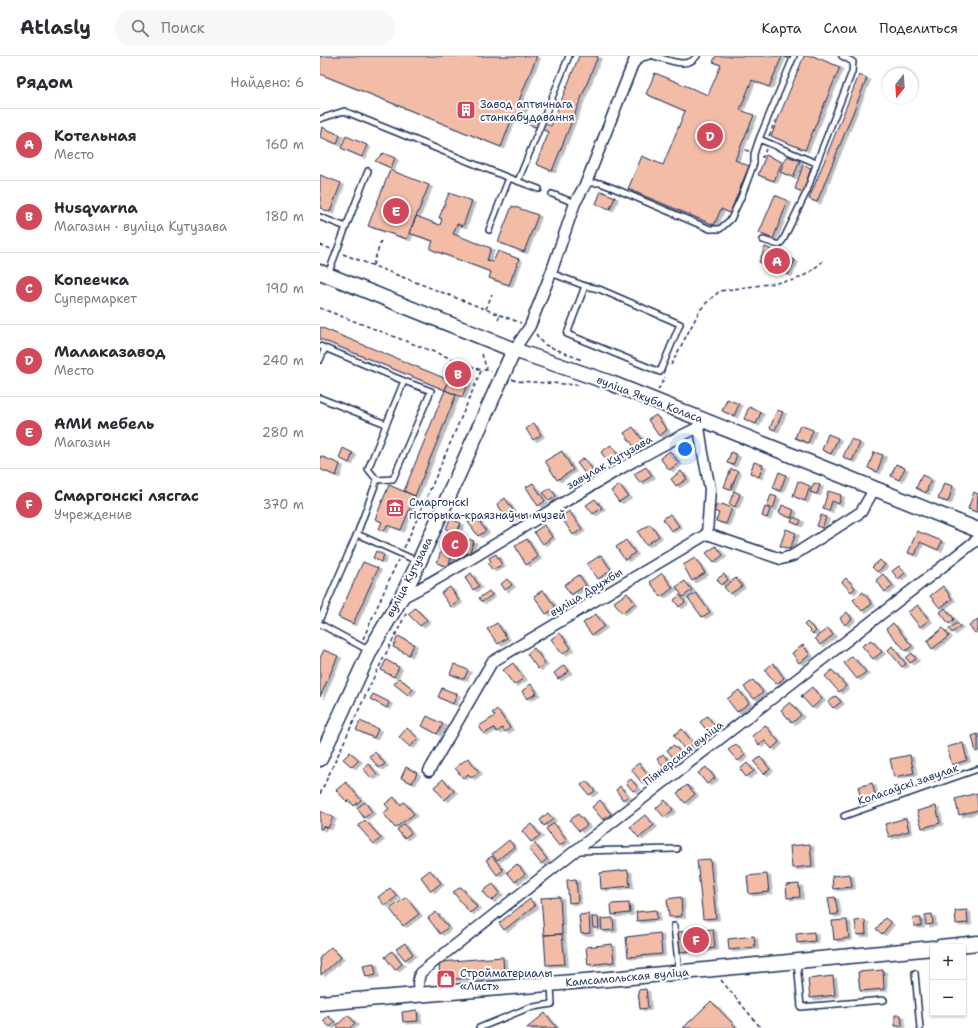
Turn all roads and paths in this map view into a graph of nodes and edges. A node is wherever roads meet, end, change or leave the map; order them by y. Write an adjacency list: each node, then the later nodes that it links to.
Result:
1 (569, 56): 17 (lane)
2 (636, 56): 8 (street)
3 (650, 56): 8 (lane)
4 (654, 56): 5 (lane)
5 (697, 56)
6 (794, 56): 11 (lane)
7 (842, 56): 14 (lane)
8 (630, 69): 18 (street)
9 (778, 113): 12 (path)
10 (320, 119): 16 (lane)
11 (759, 139): 12 (lane); 18 (lane)
12 (768, 143): 13 (path); 14 (lane)
13 (763, 158)
14 (816, 163): 25 (lane)
15 (368, 171): 23 (lane)
16 (509, 178): 17 (lane); 24 (lane)
17 (518, 182): 19 (lane)
18 (586, 183): 21 (street)
19 (539, 189)
20 (552, 194): 21 (lane)
21 (575, 203): 31 (street)
22 (320, 217): 23 (lane)
23 (346, 227): 28 (lane)
24 (489, 230)
25 (763, 240)
26 (381, 241): 30 (path)
27 (320, 245): 28 (path)
28 (337, 251): 30 (path); 32 (lane)
29 (822, 261): 48 (path)
30 (373, 265): 36 (path)
31 (551, 273): 33 (lane); 39 (street)
32 (324, 274): 41 (main road, вуліца Якуба Коласа)
33 (586, 286): 33 (lane)
34 (492, 294): 36 (path)
35 (320, 308): 45 (path)
36 (486, 309): 37 (path)
37 (500, 315): 38 (path); 39 (path)
38 (498, 320)
39 (530, 326): 41 (street); 44 (path)
40 (322, 347): 43 (lane); 47 (lane)
41 (514, 350): 46 (main road, вуліца Кутузава); 50 (main road, вуліца Якуба Коласа)
42 (482, 354): 45 (path)
43 (320, 360)
44 (586, 362)
45 (487, 370): 46 (path)
46 (502, 376): 58 (main road, вуліца Кутузава)
47 (404, 381): 51 (lane); 52 (lane)
48 (657, 392)
49 (320, 398): 51 (lane)
50 (701, 423): 53 (main road, вуліца Якуба Коласа); 56 (street); 60 (street, завулак Кутузава)
51 (386, 424): 52 (lane)
52 (377, 480): 55 (lane)
53 (875, 488): 54 (main road, вуліца Якуба Коласа); 56 (street)
54 (978, 530)
55 (357, 534): 58 (lane); 61 (lane)
56 (707, 534): 66 (street, вуліца Дружбы)
57 (978, 539): 70 (street, Піянерская вуліца)
58 (419, 562): 60 (main road, вуліца Кутузава)
59 (384, 592): 60 (path)
60 (405, 604): 63 (main road, вуліца Кутузава); 67 (path)
61 (320, 619)
62 (320, 624): 63 (lane)
63 (370, 651): 64 (main road, вуліца Кутузава)
64 (320, 759)
65 (978, 770): 68 (lane, Коласаўскі завулак)
66 (429, 771)
67 (320, 794)
68 (844, 816)
69 (677, 849): 70 (lane)
70 (575, 851): 80 (street, Піянерская вуліца)
71 (674, 926): 76 (lane)
72 (978, 943): 73 (main road)
73 (966, 944)
74 (930, 948): 75 (main road, Камсамольская вуліца)
75 (797, 961): 76 (main road, Камсамольская вуліца); 81 (lane)
76 (679, 972): 79 (main road, Камсамольская вуліца)
77 (915, 973): 85 (lane)
78 (717, 976): 84 (path)
79 (551, 984): 80 (main road, Камсамольская вуліца); 83 (lane)
80 (419, 995): 82 (main road, Камсамольская вуліца)
81 (884, 1000)
82 (320, 1003)
83 (479, 1028)
84 (760, 1028)
85 (920, 1028)

